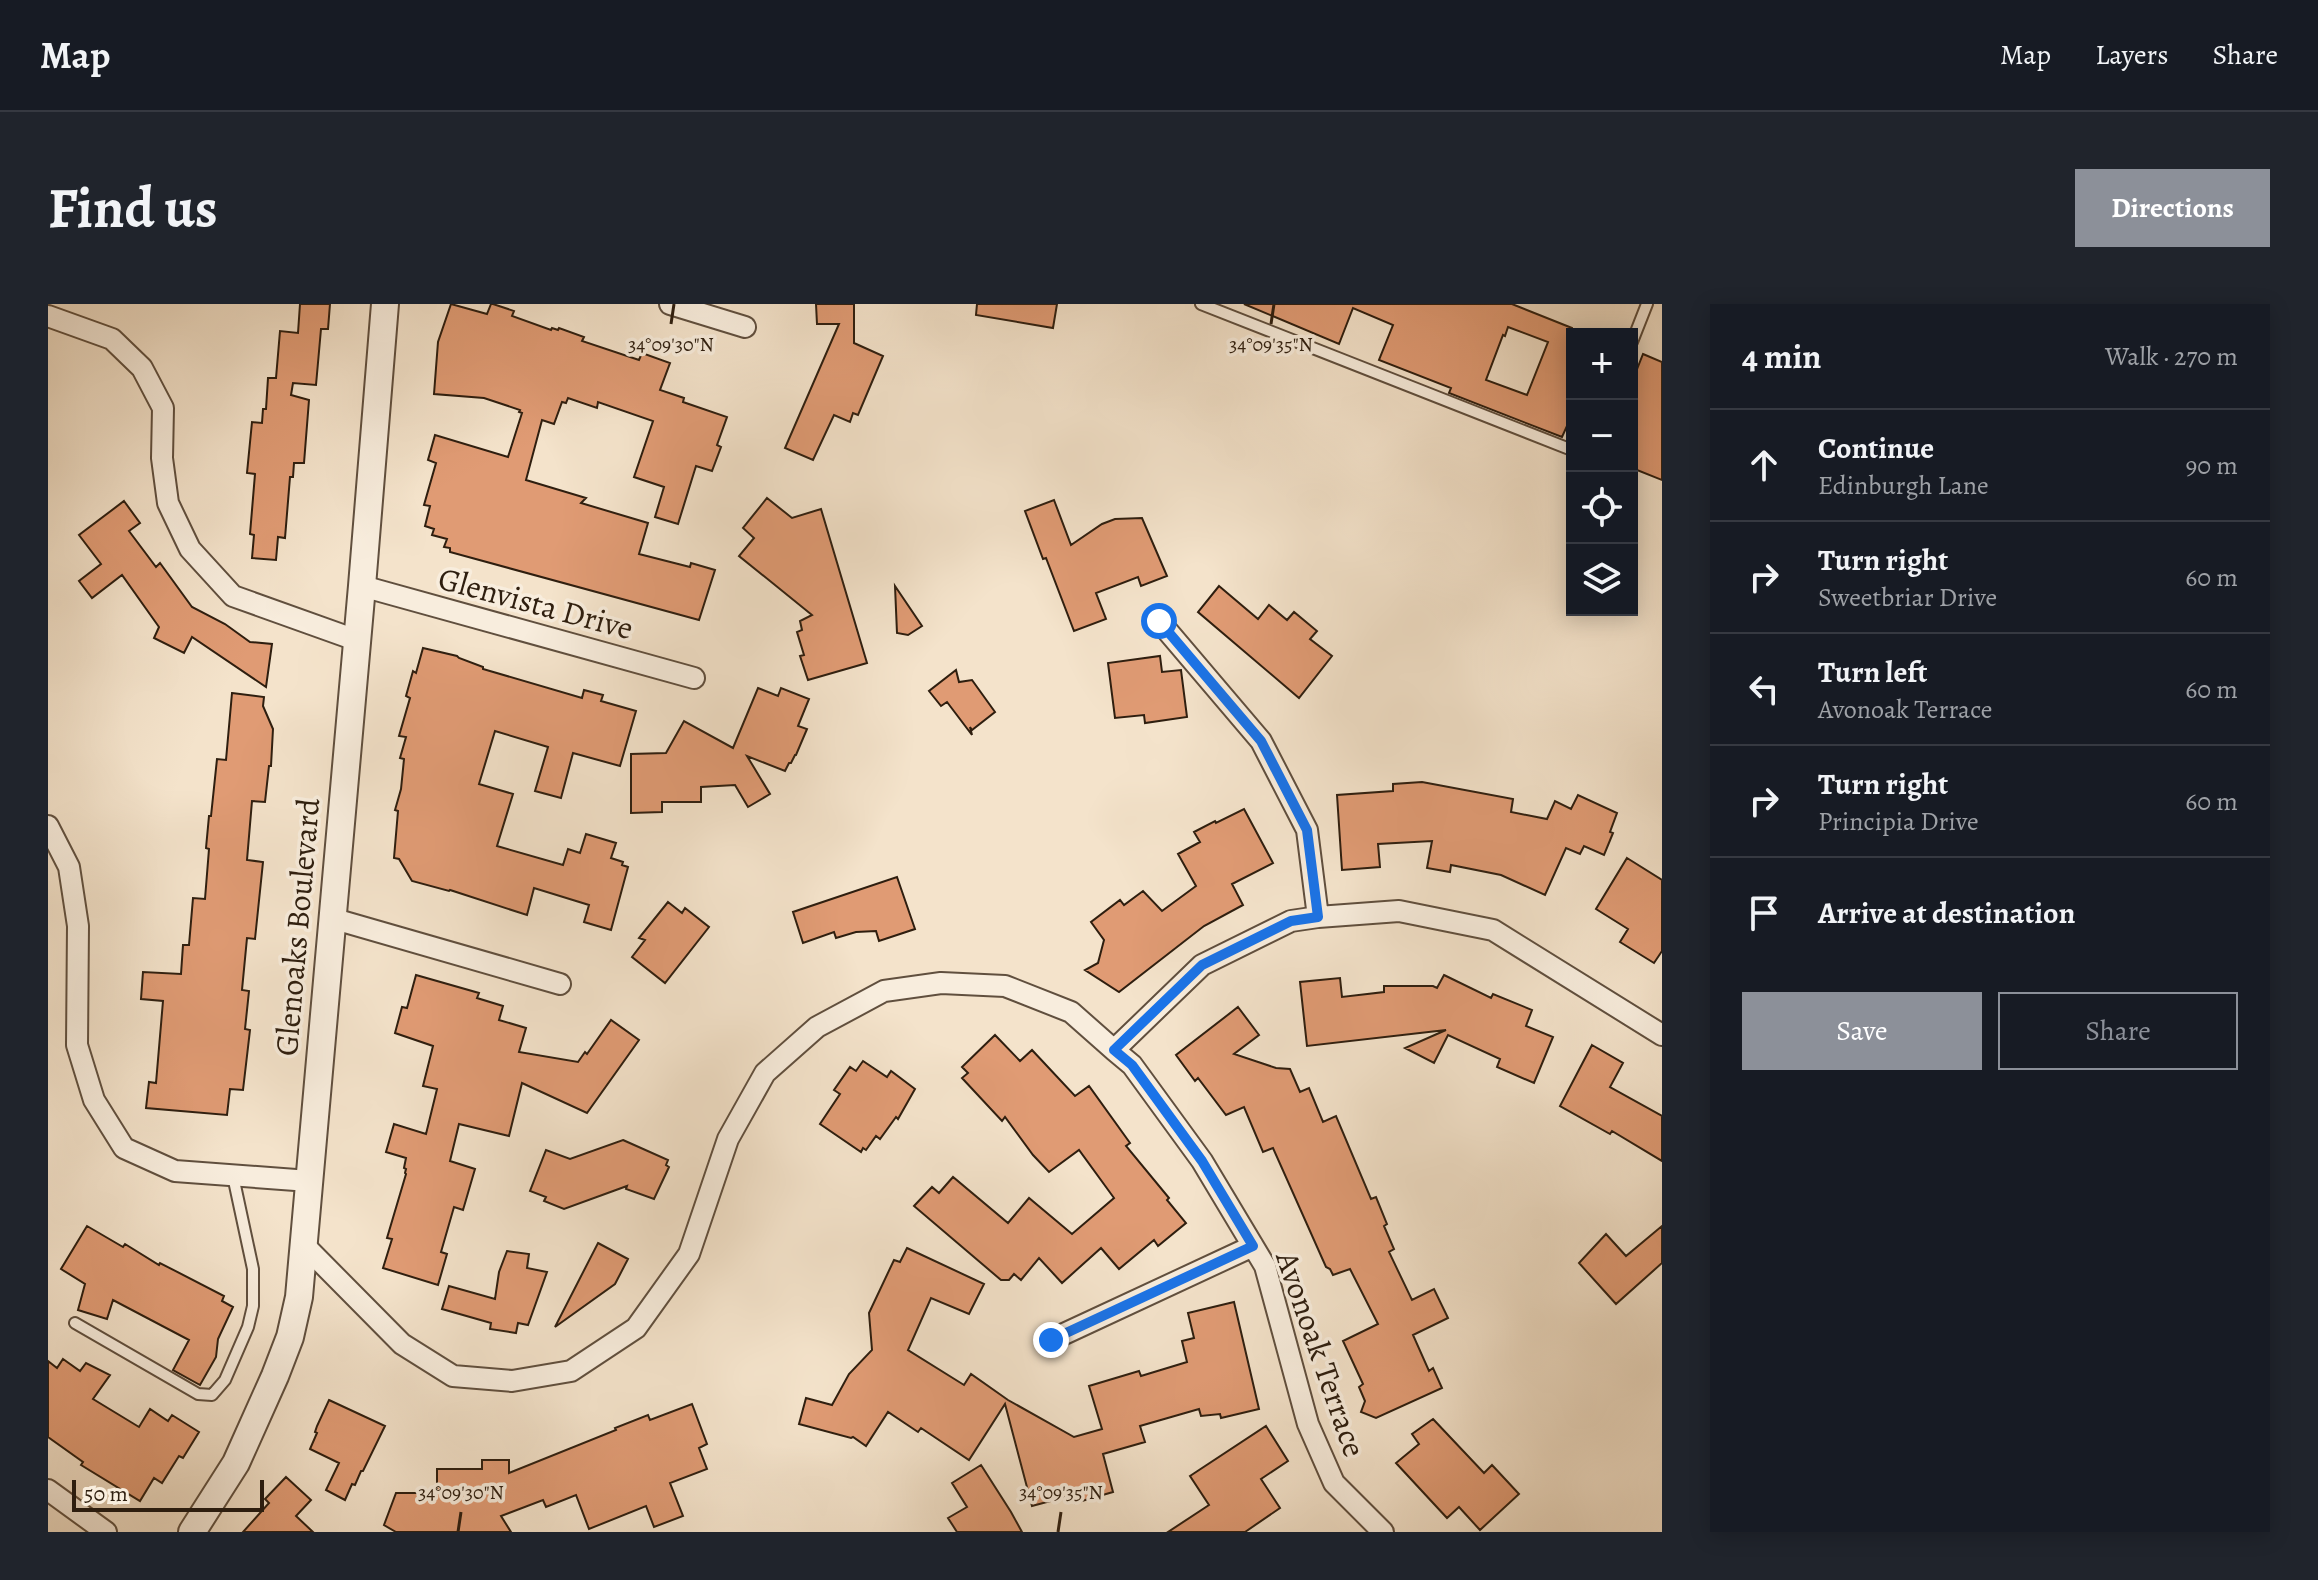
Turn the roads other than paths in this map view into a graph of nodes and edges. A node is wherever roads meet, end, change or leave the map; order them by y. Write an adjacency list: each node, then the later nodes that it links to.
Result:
1 (385, 304): 9 (street, Glenoaks Boulevard)
2 (670, 304): 6 (street)
3 (1201, 304): 8 (lane)
4 (1647, 304): 7 (lane)
5 (48, 316): 11 (street)
6 (745, 327)
7 (1638, 328)
8 (1566, 448)
9 (362, 586): 11 (street, Glenoaks Boulevard); 12 (street, Glenvista Drive)
10 (1159, 621): 14 (street)
11 (356, 640): 15 (street, Glenoaks Boulevard)
12 (694, 678)
13 (48, 826): 19 (street)
14 (1318, 917): 17 (street); 18 (street)
15 (331, 918): 16 (street); 20 (street, Glenoaks Boulevard)
16 (560, 984)
17 (1662, 1035)
18 (1114, 1050): 21 (street, Avonoak Terrace); 22 (street, Avonoak Terrace)
19 (233, 1176): 20 (street); 23 (lane)
20 (309, 1181): 21 (street, Glenoaks Boulevard)
21 (305, 1246): 27 (street, Glenoaks Boulevard)
22 (1253, 1246): 24 (street); 28 (street, Avonoak Terrace)
23 (75, 1323)
24 (1051, 1340)
25 (48, 1490): 26 (street)
26 (106, 1532)
27 (192, 1532)
28 (1383, 1532)

